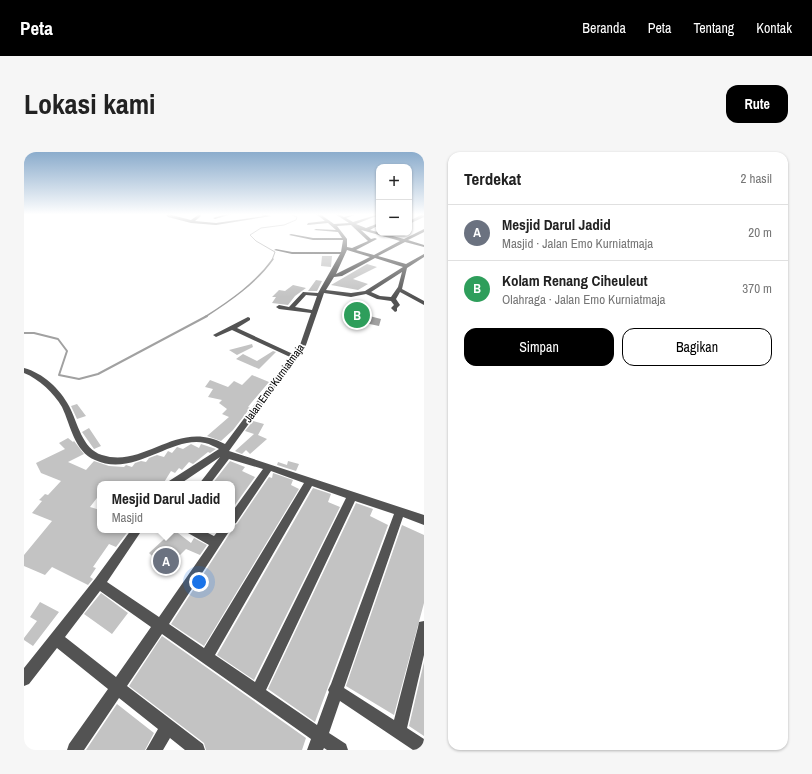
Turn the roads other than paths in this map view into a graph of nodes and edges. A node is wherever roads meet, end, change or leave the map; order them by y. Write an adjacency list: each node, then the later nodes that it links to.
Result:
1 (345, 242): 6 (street)
2 (368, 242): 8 (street)
3 (404, 242): 11 (street)
4 (409, 242): 5 (street)
5 (424, 246)
6 (345, 248): 8 (street); 9 (street, Jalan Emo Kurniatmaja)
7 (276, 250): 9 (street)
8 (352, 250): 11 (street)
9 (343, 253): 13 (street, Jalan Emo Kurniatmaja)
10 (424, 255): 12 (street)
11 (375, 257): 12 (street); 13 (street)
12 (406, 266): 14 (street); 15 (street)
13 (332, 276): 16 (street, Jalan Emo Kurniatmaja)
14 (400, 290): 17 (street); 18 (street)
15 (367, 292): 16 (street); 17 (street)
16 (321, 293): 20 (street); 22 (street, Jalan Emo Kurniatmaja)
17 (393, 299): 21 (street)
18 (424, 303)
19 (279, 307): 20 (street)
20 (291, 308): 22 (street)
21 (395, 310)
22 (314, 312): 26 (street, Jalan Emo Kurniatmaja)
23 (248, 320): 24 (street)
24 (232, 328): 25 (street); 26 (street)
25 (216, 335)
26 (293, 356): 28 (street, Jalan Emo Kurniatmaja)
27 (24, 370): 28 (street)
28 (225, 452): 29 (street); 30 (street, Jalan Emo Kurniatmaja); 31 (street)
29 (269, 467): 32 (street); 35 (street)
30 (177, 481)
31 (206, 481)
32 (310, 481): 33 (street); 45 (street)
33 (352, 496): 34 (street); 49 (street)
34 (400, 512): 36 (street); 48 (street)
35 (235, 516)
36 (424, 520)
37 (135, 533): 41 (street)
38 (197, 533): 40 (street)
39 (223, 533): 40 (street)
40 (216, 544): 42 (street)
41 (99, 583): 42 (street); 44 (street)
42 (159, 624): 45 (street); 47 (street)
43 (424, 627): 51 (street)
44 (55, 638): 46 (street); 47 (street)
45 (206, 658): 49 (street)
46 (24, 679)
47 (118, 687): 50 (street); 54 (street)
48 (335, 690): 51 (street); 52 (street)
49 (257, 693): 52 (street)
50 (168, 727): 55 (street); 56 (street)
51 (399, 731): 53 (street)
52 (320, 736): 57 (street); 58 (street)
53 (424, 748)
54 (75, 750)
55 (154, 750)
56 (197, 750)
57 (315, 750)
58 (340, 750)

